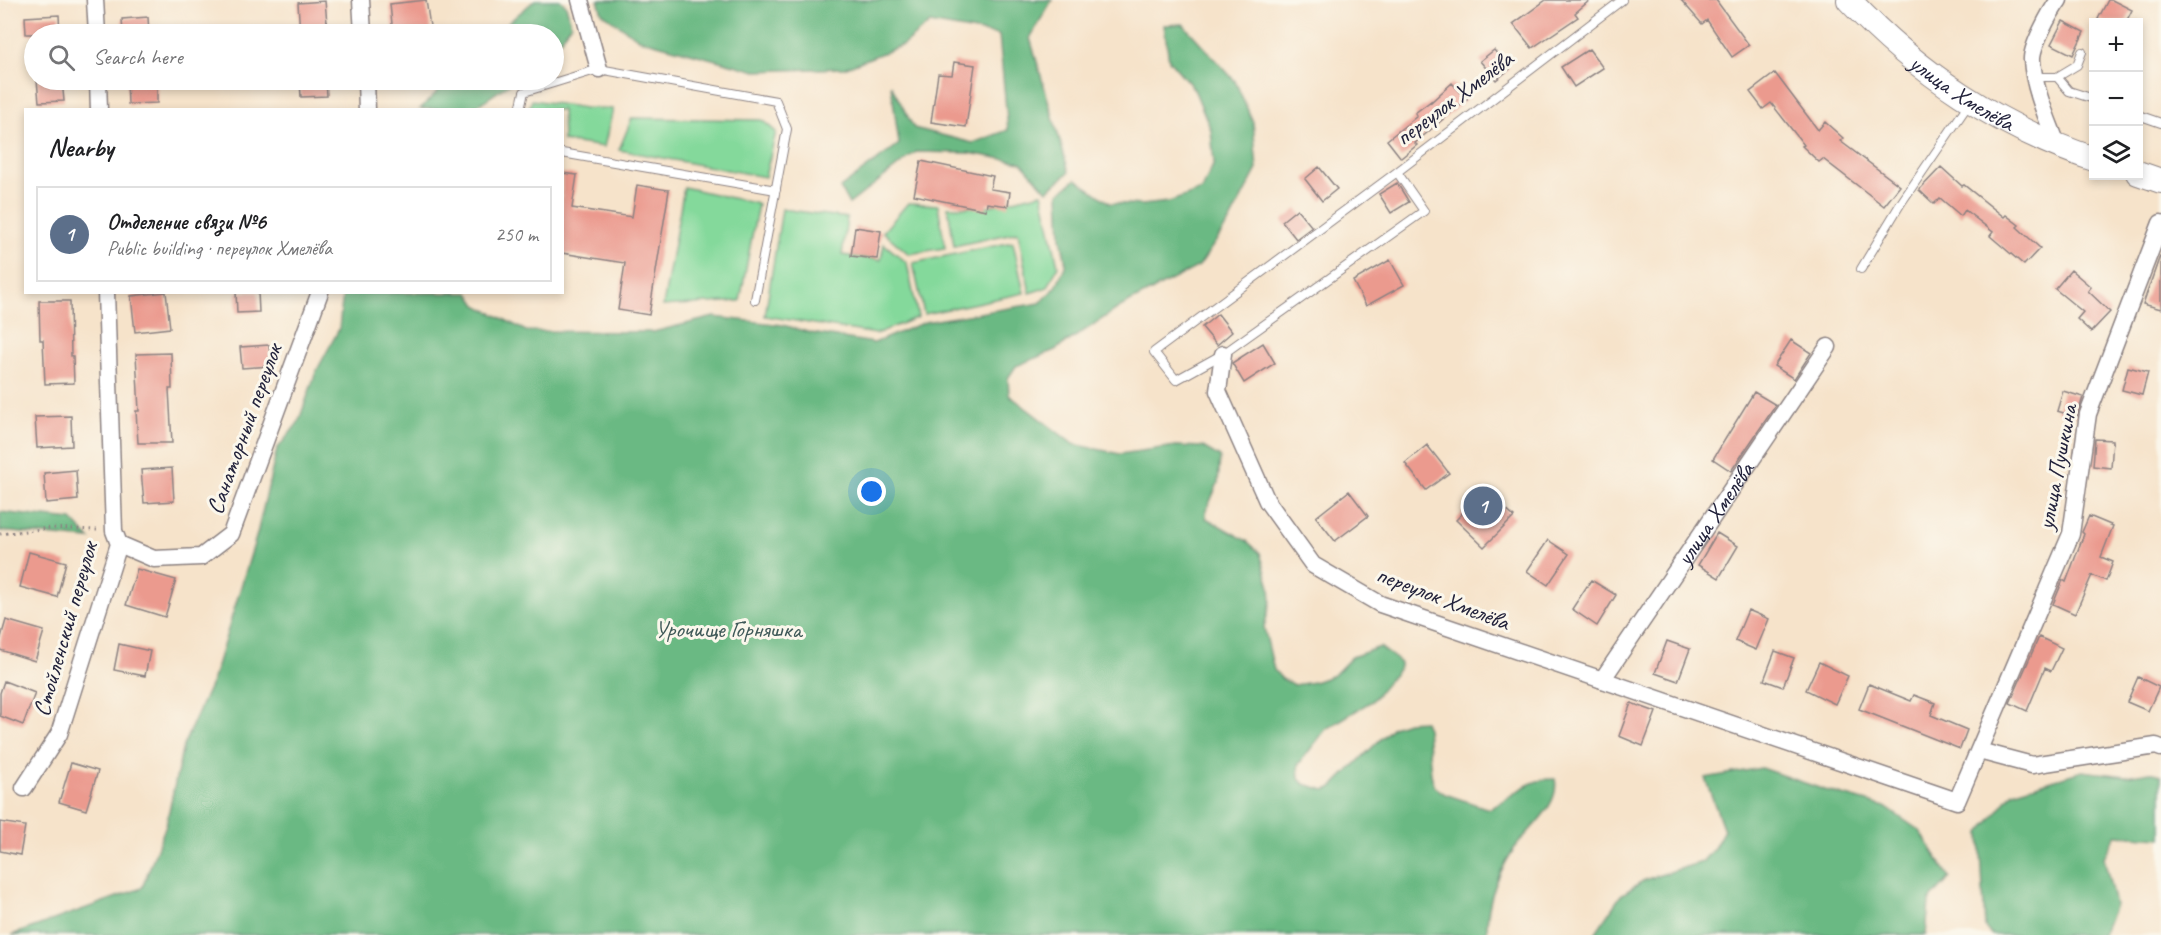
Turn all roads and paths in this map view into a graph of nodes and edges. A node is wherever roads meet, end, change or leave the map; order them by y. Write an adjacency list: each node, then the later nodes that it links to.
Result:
1 (95, 0): 7 (street)
2 (361, 0): 8 (street)
3 (580, 0): 10 (street)
4 (1622, 0): 27 (lane, переулок Хмелёва)
5 (2059, 0): 11 (street)
6 (1859, 2): 18 (main road, улица Хмелёва)
7 (96, 24)
8 (362, 24)
9 (2082, 52): 12 (lane)
10 (599, 69): 13 (lane); 30 (lane)
11 (2036, 77): 12 (lane); 24 (street)
12 (2057, 77): 17 (lane)
13 (564, 80)
14 (98, 90): 19 (street)
15 (367, 90): 20 (street)
16 (531, 90): 21 (lane)
17 (2089, 97)
18 (1970, 102): 24 (main road, улица Хмелёва); 32 (lane)
19 (99, 108)
20 (368, 108)
21 (520, 108)
22 (2143, 116): 23 (lane)
23 (2161, 123)
24 (2058, 147): 26 (main road, улица Хмелёва)
25 (564, 153): 30 (lane)
26 (2089, 157)
27 (1397, 172): 37 (lane, переулок Хмелёва); 37 (lane)
28 (2143, 174): 29 (main road)
29 (2161, 181)
30 (776, 190): 35 (lane)
31 (2161, 222): 42 (street, улица Пушкина)
32 (1861, 269)
33 (106, 294): 39 (street, Стойленский переулок)
34 (319, 294): 39 (street, Санаторный переулок)
35 (755, 300)
36 (1828, 347): 40 (street, улица Хмелёва)
37 (1223, 354): 40 (street, переулок Хмелёва)
38 (0, 534): 39 (path)
39 (116, 537): 43 (street, Стойленский переулок)
40 (1602, 680): 44 (street, переулок Хмелёва)
41 (2161, 748): 42 (street)
42 (1979, 751): 44 (street, улица Пушкина)
43 (24, 788)
44 (1958, 801)

